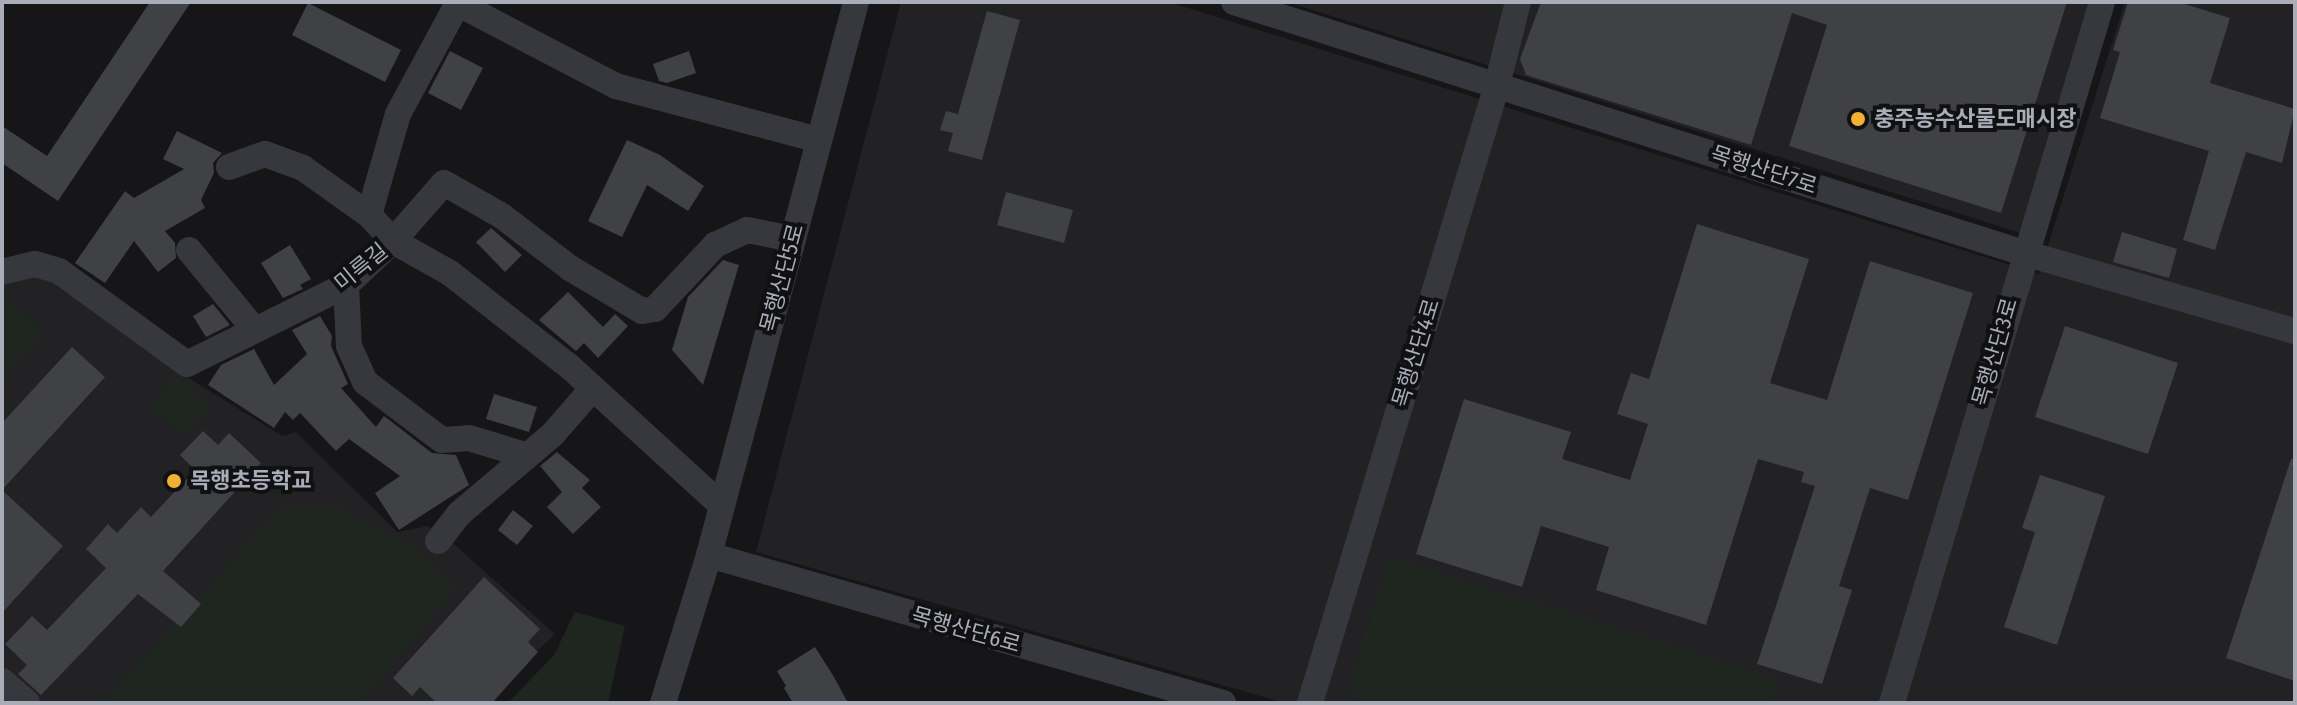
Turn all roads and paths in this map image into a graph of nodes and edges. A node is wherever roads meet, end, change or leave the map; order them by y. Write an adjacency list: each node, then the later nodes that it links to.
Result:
1 (856, 2): 7 (street, 목행산단5로)
2 (1234, 2): 6 (street, 목행산단7로)
3 (1518, 2): 6 (street, 목행산단4로)
4 (2102, 2): 13 (street, 목행산단3로)
5 (457, 3): 7 (street); 9 (street)
6 (1497, 85): 13 (street, 목행산단7로); 27 (street, 목행산단4로)
7 (819, 140): 10 (street, 목행산단5로)
8 (229, 167): 9 (street)
9 (369, 215): 11 (street)
10 (793, 239): 11 (street); 20 (street, 목행산단5로)
11 (393, 241): 15 (street, 미륵길); 18 (street, 미륵길)
12 (189, 250): 16 (street)
13 (2024, 253): 17 (street, 목행산단7로); 28 (street, 목행산단3로)
14 (2, 272): 16 (street, 미륵길)
15 (346, 285): 16 (street, 미륵길); 19 (street)
16 (254, 329)
17 (2295, 331)
18 (593, 388): 19 (street); 20 (street, 미륵길)
19 (525, 455): 21 (street)
20 (722, 506): 22 (street, 목행산단5로)
21 (438, 541)
22 (709, 555): 25 (street, 목행산단5로); 26 (street, 목행산단6로)
23 (2, 681): 24 (street)
24 (27, 703)
25 (663, 703)
26 (1223, 703)
27 (1310, 703)
28 (1892, 703)

